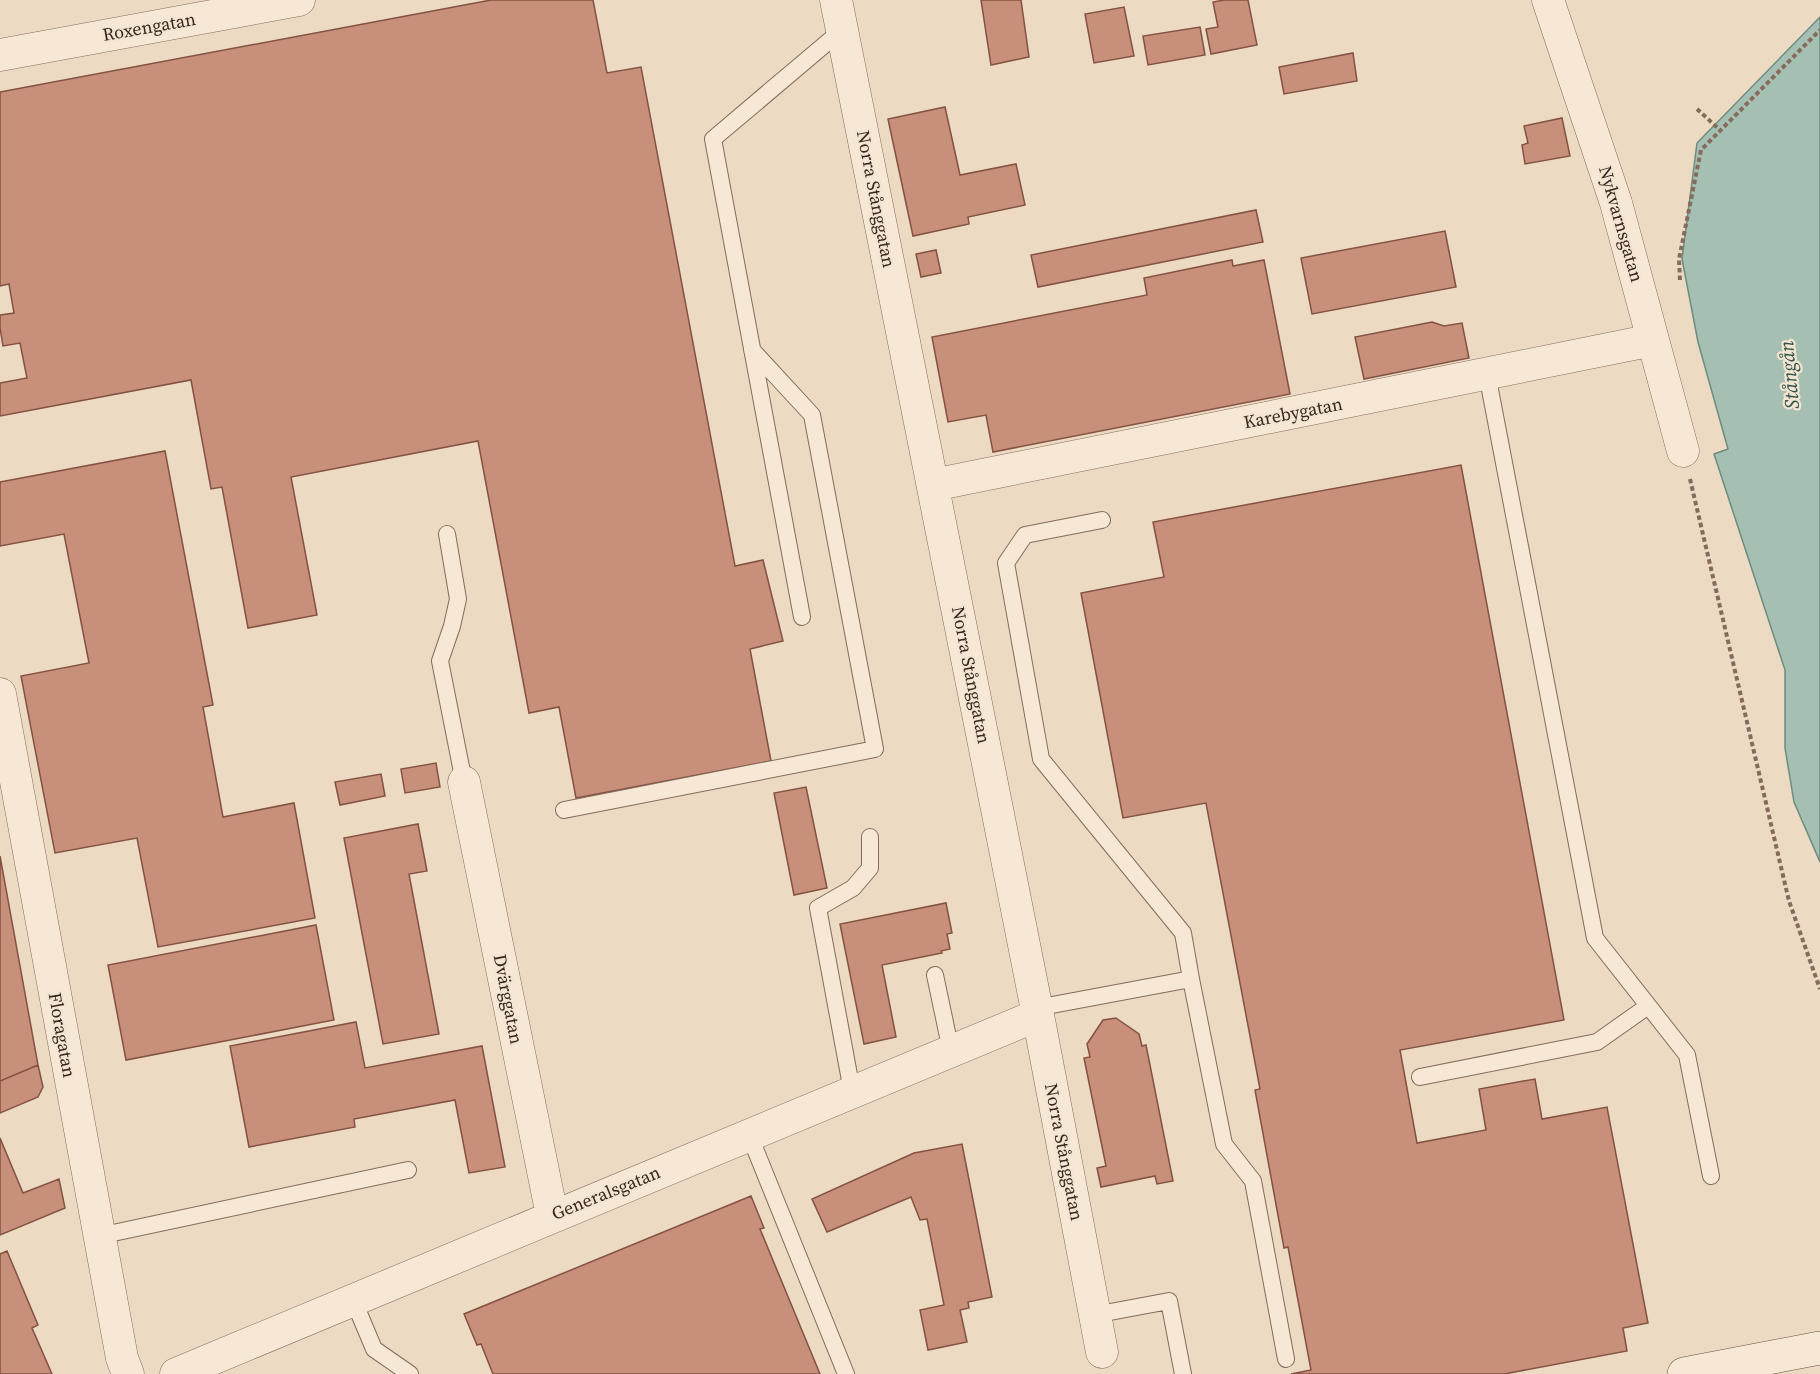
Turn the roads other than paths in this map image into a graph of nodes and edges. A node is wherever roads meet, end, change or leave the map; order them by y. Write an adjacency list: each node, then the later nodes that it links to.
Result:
1 (299, 0): 5 (street, Roxengatan)
2 (836, 0): 4 (street, Norra Stånggatan)
3 (1548, 0): 6 (street, Nykvarnsgatan)
4 (842, 30): 7 (lane); 10 (street, Norra Stånggatan)
5 (0, 55)
6 (1653, 340): 8 (street, Karebygatan); 9 (street, Nykvarnsgatan)
7 (752, 350): 13 (lane); 16 (lane)
8 (1487, 374): 10 (street, Karebygatan); 20 (lane)
9 (1683, 451)
10 (933, 485): 21 (street, Norra Stånggatan)
11 (1102, 520): 19 (lane)
12 (447, 534): 15 (lane)
13 (802, 616)
14 (0, 694): 29 (street, Floragatan)
15 (464, 782): 28 (street, Dvärggatan)
16 (564, 810)
17 (870, 837): 24 (lane)
18 (935, 975): 22 (lane)
19 (1191, 979): 21 (lane); 34 (lane)
20 (1648, 1006): 23 (lane); 27 (lane)
21 (1037, 1012): 22 (street, Generalsgatan); 31 (street, Norra Stånggatan)
22 (951, 1051): 24 (street, Generalsgatan)
23 (1420, 1077)
24 (852, 1091): 25 (street, Generalsgatan)
25 (749, 1134): 28 (street, Generalsgatan); 38 (lane)
26 (408, 1170): 29 (lane)
27 (1711, 1176)
28 (552, 1215): 30 (street, Generalsgatan)
29 (99, 1236): 35 (street, Floragatan)
30 (353, 1299): 36 (street, Generalsgatan); 37 (lane)
31 (1094, 1315): 33 (street, Norra Stånggatan); 39 (lane)
32 (1820, 1348): 40 (main road)
33 (1101, 1352)
34 (1286, 1359)
35 (128, 1374)
36 (176, 1374)
37 (410, 1374)
38 (846, 1374)
39 (1183, 1374)
40 (1684, 1374)

